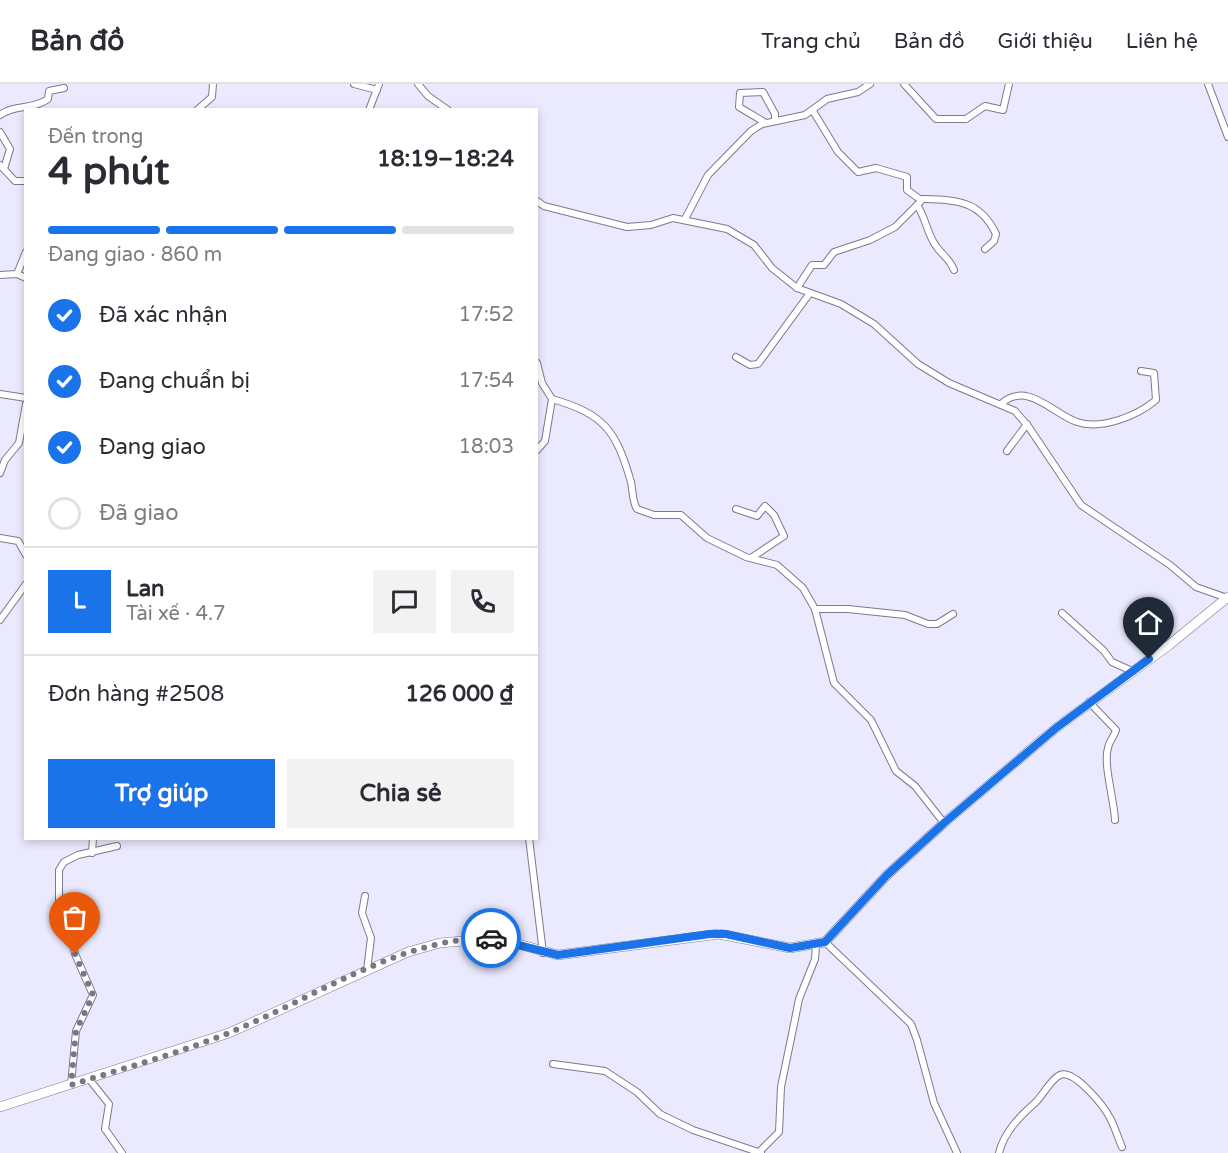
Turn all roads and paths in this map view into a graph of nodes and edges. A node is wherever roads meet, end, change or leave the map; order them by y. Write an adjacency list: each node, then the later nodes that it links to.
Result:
1 (213, 84): 10 (street)
2 (354, 84): 8 (street)
3 (418, 84): 12 (street)
4 (870, 84): 13 (street)
5 (904, 84): 6 (street)
6 (1009, 84)
7 (1208, 84): 18 (street)
8 (378, 87): 11 (street)
9 (64, 88): 14 (street)
10 (199, 108)
11 (370, 108)
12 (445, 108)
13 (813, 111): 15 (street); 22 (street)
14 (0, 115)
15 (775, 122): 16 (street); 16 (street)
16 (766, 123): 23 (street)
17 (0, 132): 19 (street)
18 (1228, 137)
19 (2, 167): 20 (street)
20 (24, 181)
21 (538, 202): 23 (street)
22 (919, 202): 24 (street); 26 (street); 30 (street)
23 (685, 219): 30 (street)
24 (986, 249)
25 (24, 257): 27 (street)
26 (954, 270)
27 (17, 274): 28 (street); 29 (street)
28 (0, 275)
29 (24, 277)
30 (797, 288): 31 (street)
31 (810, 294): 32 (street); 38 (street)
32 (736, 357)
33 (538, 367): 37 (street)
34 (1140, 371): 38 (street)
35 (0, 394): 36 (street)
36 (24, 398)
37 (552, 399): 41 (street); 47 (street)
38 (1001, 404): 40 (street)
39 (24, 416): 43 (street)
40 (1027, 424): 42 (street); 49 (street)
41 (538, 449)
42 (1007, 451)
43 (0, 473)
44 (736, 509): 47 (street)
45 (0, 538): 46 (street)
46 (24, 552)
47 (751, 558): 50 (street)
48 (24, 587): 53 (street)
49 (1227, 597): 54 (main road)
50 (814, 609): 51 (street); 57 (street)
51 (953, 614)
52 (1062, 614): 54 (street)
53 (0, 620)
54 (1132, 671): 55 (main road)
55 (1089, 702): 56 (street); 57 (main road)
56 (1115, 820)
57 (944, 823): 63 (main road)
58 (93, 840): 61 (street)
59 (529, 840): 64 (street)
60 (117, 846): 61 (street)
61 (92, 853): 68 (street)
62 (365, 896): 65 (street)
63 (821, 944): 64 (main road); 72 (street); 73 (street)
64 (543, 952): 65 (main road)
65 (367, 970): 67 (main road)
66 (553, 1064): 72 (street)
67 (89, 1079): 68 (main road); 71 (street)
68 (71, 1085): 69 (main road)
69 (0, 1107)
70 (1122, 1148): 74 (street)
71 (122, 1153)
72 (759, 1153)
73 (957, 1153)
74 (999, 1153)

